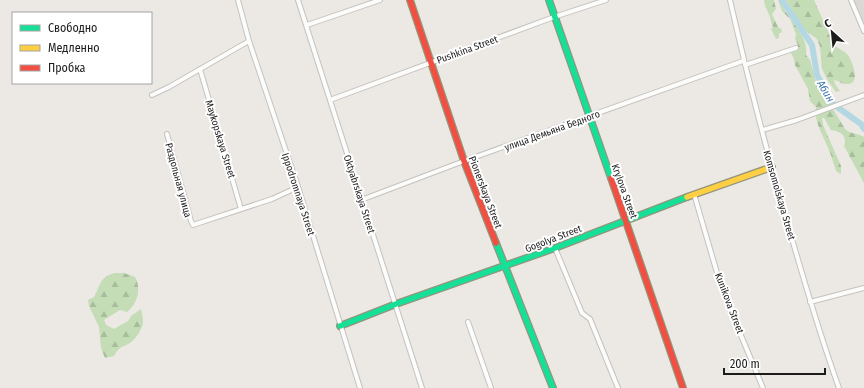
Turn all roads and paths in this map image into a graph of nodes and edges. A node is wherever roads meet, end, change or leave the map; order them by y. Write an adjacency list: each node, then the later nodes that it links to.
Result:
1 (238, 0): 12 (street, Ippodromnaya Street)
2 (298, 0): 10 (street, Oktyabrskaya Street)
3 (380, 0): 10 (street)
4 (410, 0): 14 (street, Pionerskaya Street)
5 (549, 0): 9 (street, Krylova Street)
6 (606, 0): 9 (street, Pushkina Street)
7 (730, 0): 15 (street, Komsomolskaya Street)
8 (851, 0): 11 (street)
9 (554, 18): 14 (street, Pushkina Street); 20 (street, Krylova Street)
10 (307, 25): 19 (street, Oktyabrskaya Street)
11 (864, 31)
12 (248, 40): 16 (street); 25 (street, Ippodromnaya Street)
13 (796, 48): 15 (street, улица Демьяна Бедного)
14 (430, 63): 19 (street, Pushkina Street); 23 (street, Pionerskaya Street)
15 (744, 63): 20 (street, улица Демьяна Бедного); 21 (street, Komsomolskaya Street)
16 (200, 69): 17 (street); 28 (street, Maykopskaya Street)
17 (152, 95)
18 (864, 95): 21 (street)
19 (330, 100): 27 (street, Oktyabrskaya Street)
20 (588, 117): 23 (street, улица Демьяна Бедного); 29 (street, Krylova Street)
21 (762, 130): 24 (street, Komsomolskaya Street)
22 (167, 134): 28 (street, Раздольная улица)
23 (464, 161): 27 (street, улица Демьяна Бедного); 31 (street, Pionerskaya Street)
24 (772, 167): 26 (street, Gogolya Street); 33 (street, Komsomolskaya Street)
25 (298, 187): 28 (street); 36 (street, Ippodromnaya Street)
26 (694, 194): 29 (street, Gogolya Street); 43 (street, Kunikova Street)
27 (361, 200): 34 (street, Oktyabrskaya Street)
28 (241, 209)
29 (625, 220): 30 (street, Gogolya Street); 42 (street, Krylova Street)
30 (555, 248): 31 (street, Gogolya Street); 41 (street)
31 (505, 265): 34 (street, Gogolya Street); 40 (street, Pionerskaya Street)
32 (864, 288): 33 (street)
33 (810, 302): 44 (street, Komsomolskaya Street)
34 (396, 304): 36 (street, Gogolya Street); 38 (street, Oktyabrskaya Street)
35 (468, 322): 39 (street)
36 (340, 326): 37 (street, Ippodromnaya Street)
37 (360, 388)
38 (422, 388)
39 (491, 388)
40 (553, 388)
41 (618, 388)
42 (683, 388)
43 (764, 388)
44 (839, 388)

